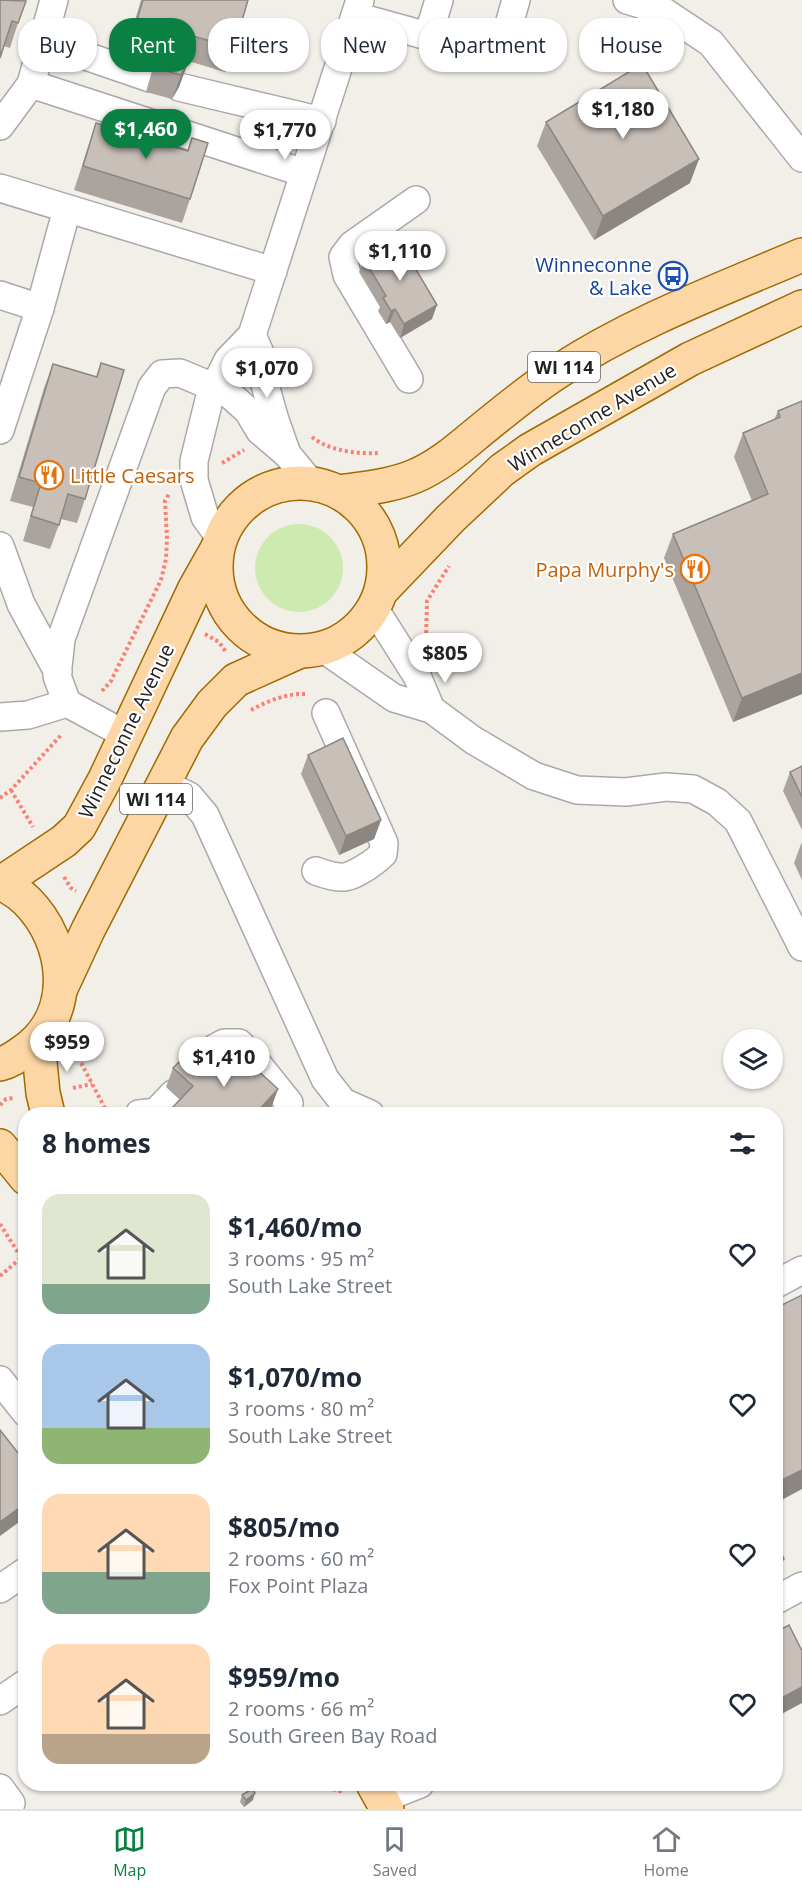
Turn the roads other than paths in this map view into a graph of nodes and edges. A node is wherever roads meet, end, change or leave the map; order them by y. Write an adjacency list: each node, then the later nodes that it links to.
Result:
1 (54, 0): 6 (street)
2 (439, 0): 7 (street)
3 (516, 0): 8 (street)
4 (627, 0): 17 (street)
5 (357, 8): 9 (street); 15 (street)
6 (49, 18)
7 (434, 18)
8 (511, 18)
9 (419, 32)
10 (97, 60): 12 (street)
11 (34, 72): 13 (street)
12 (150, 78)
13 (31, 84): 16 (street); 18 (street)
14 (179, 87): 15 (street)
15 (322, 122): 18 (street)
16 (0, 126)
17 (802, 158)
18 (304, 173): 23 (street)
19 (0, 188): 21 (street)
20 (416, 200): 28 (street)
21 (67, 209): 23 (street); 26 (street)
22 (802, 255): 32 (main road, WI 114)
23 (273, 271): 27 (street)
24 (0, 295): 26 (street)
25 (802, 307): 35 (main road, Winneconne Avenue / WI 114)
26 (40, 308): 30 (street)
27 (252, 335): 29 (street); 31 (street)
28 (409, 379)
29 (215, 387): 31 (street); 33 (street); 37 (street)
30 (0, 430)
31 (287, 454): 32 (street)
32 (325, 488): 33 (main road); 35 (main road)
33 (219, 544): 36 (main road); 42 (main road, Winneconne Avenue / WI 114)
34 (0, 546): 37 (street)
35 (378, 599): 36 (main road); 39 (street)
36 (310, 650): 39 (street); 43 (main road, WI 114)
37 (58, 672): 38 (street)
38 (66, 704): 41 (street); 42 (street)
39 (431, 709): 46 (street)
40 (326, 713): 44 (street)
41 (0, 717)
42 (126, 735): 45 (main road, Winneconne Avenue / WI 114)
43 (164, 784): 47 (main road, WI 114); 53 (street)
44 (316, 871)
45 (1, 883): 47 (main road)
46 (802, 947)
47 (60, 988): 48 (main road)
48 (38, 1042): 49 (main road); 50 (main road)
49 (0, 1064)
50 (46, 1107)
51 (161, 1107): 52 (street)
52 (288, 1107)
53 (354, 1107)
54 (0, 1146): 55 (main road)
55 (18, 1168)
56 (802, 1270): 57 (street)
57 (783, 1280)
58 (0, 1380): 59 (street)
59 (18, 1403)
60 (18, 1577): 62 (street)
61 (802, 1586): 63 (street)
62 (0, 1589)
63 (783, 1596)
64 (18, 1689): 65 (street)
65 (0, 1701)
66 (399, 1791): 67 (street)
67 (381, 1797)

